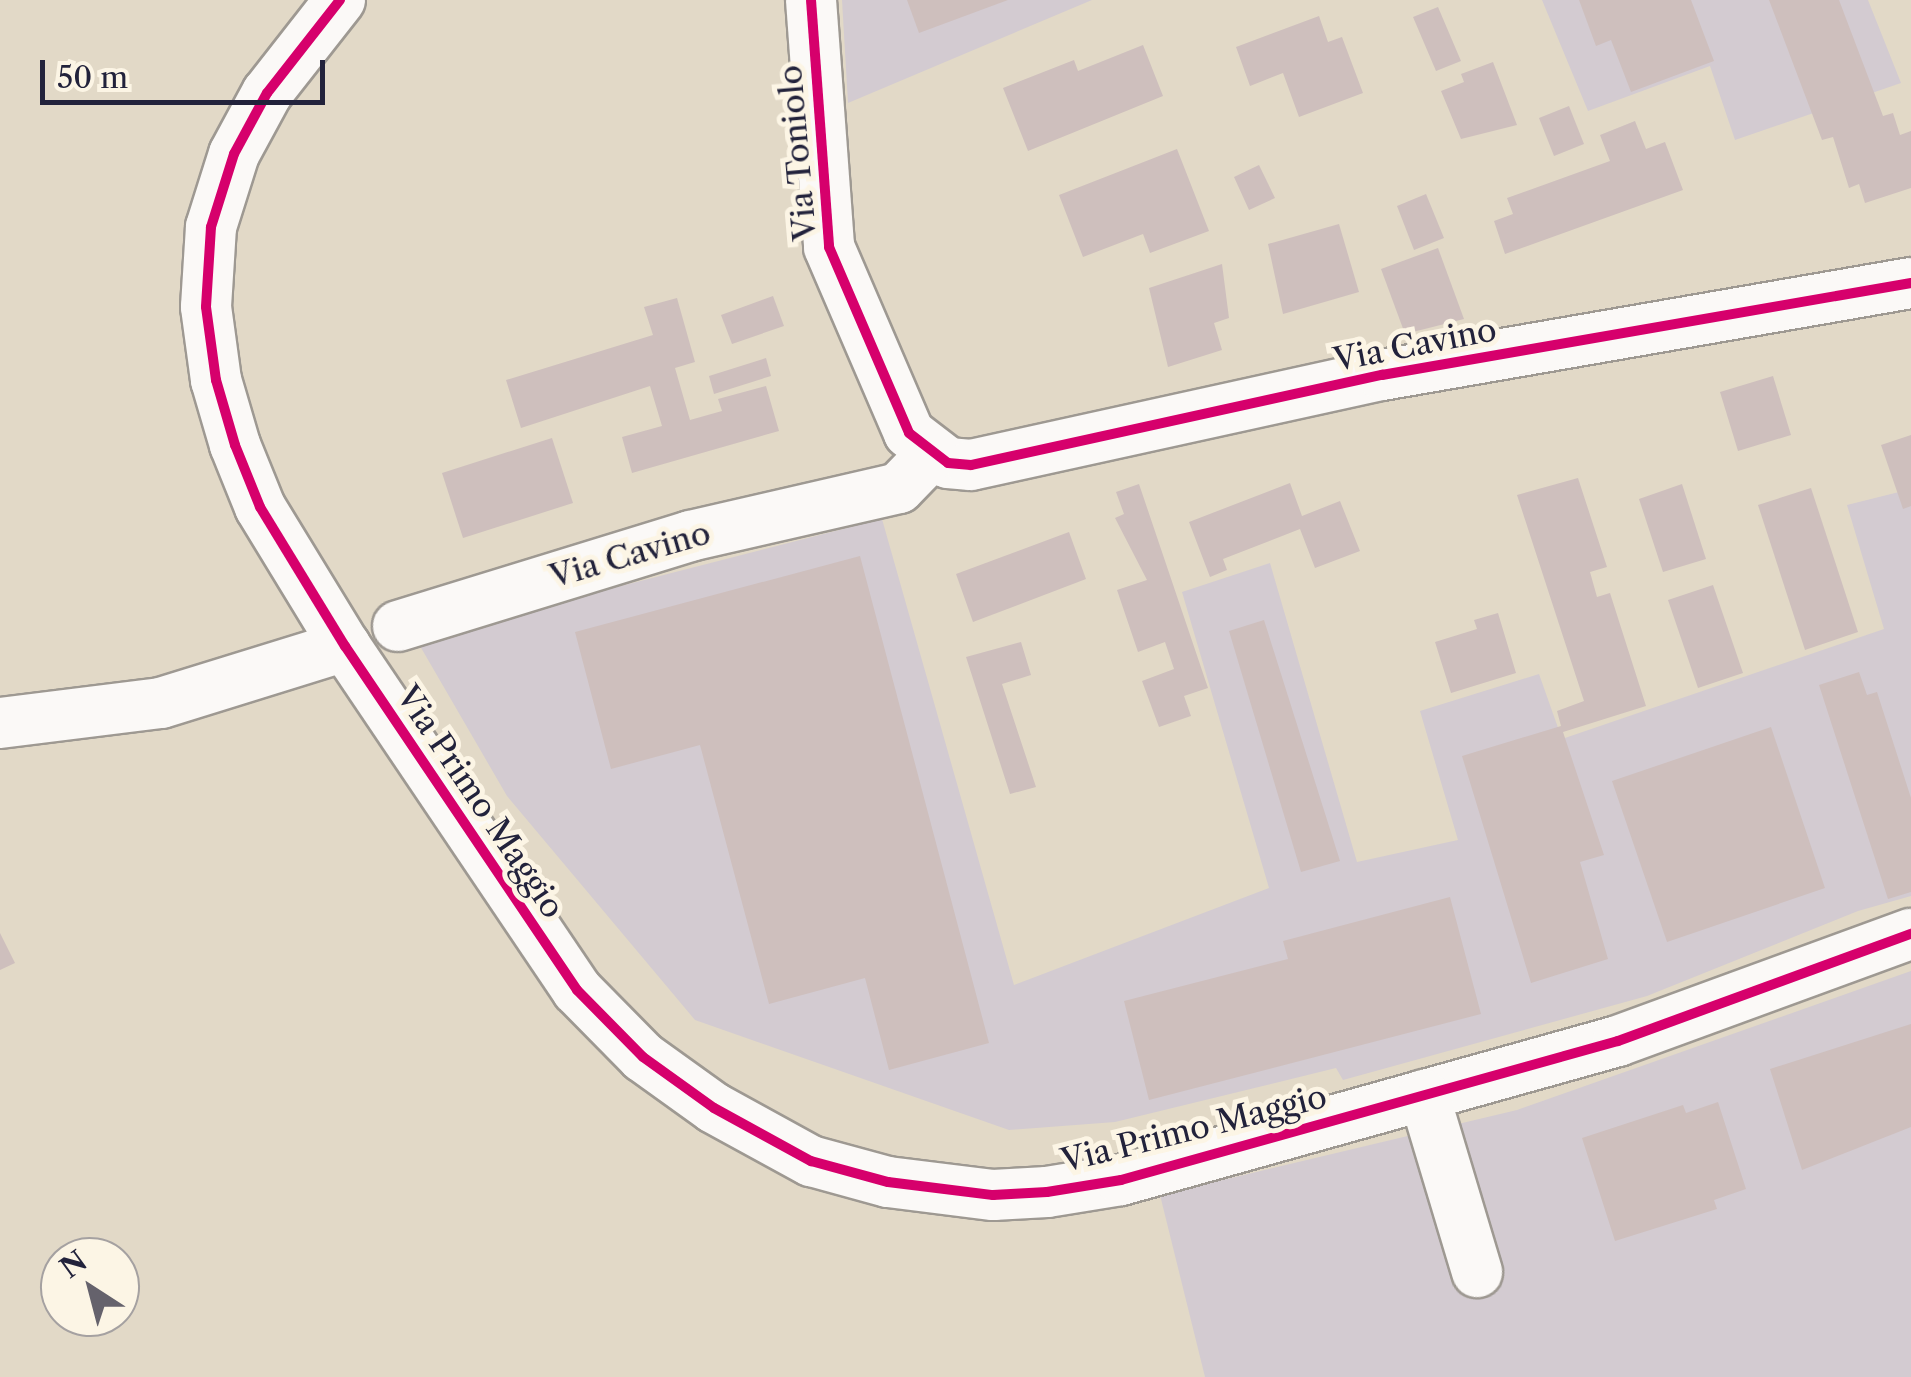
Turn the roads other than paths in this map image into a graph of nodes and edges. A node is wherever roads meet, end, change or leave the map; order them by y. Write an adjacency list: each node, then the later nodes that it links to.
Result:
1 (340, 0): 6 (street, Via Primo Maggio)
2 (811, 0): 4 (street, Via Toniolo)
3 (1911, 283): 4 (street, Via Cavino)
4 (932, 454): 5 (street, Via Cavino)
5 (398, 626)
6 (345, 646): 7 (street); 9 (street, Via Primo Maggio)
7 (0, 723)
8 (1911, 934): 9 (street, Via Primo Maggio)
9 (1424, 1095): 10 (street)
10 (1476, 1272)

